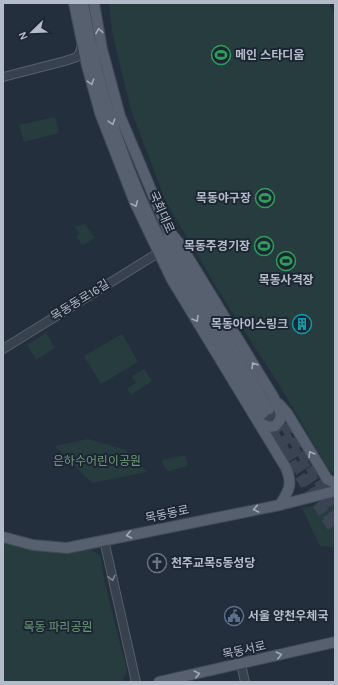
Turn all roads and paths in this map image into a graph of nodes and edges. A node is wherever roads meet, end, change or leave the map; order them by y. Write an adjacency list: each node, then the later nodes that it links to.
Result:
1 (74, 3): 4 (main road)
2 (83, 3): 12 (main road, 국회대로, one-way to 12)
3 (94, 3): 8 (main road, 국회대로, one-way to 3)
4 (82, 45): 5 (street); 6 (main road)
5 (65, 61): 6 (street); 7 (street)
6 (87, 66): 9 (main road, one-way to 9)
7 (3, 77)
8 (167, 228): 11 (main road, one-way to 8); 12 (main road, 국회대로)
9 (158, 253): 10 (street, 목동동로16길); 12 (main road, one-way to 12)
10 (3, 349)
11 (274, 398): 12 (main road); 13 (main road, one-way to 11)
12 (262, 412): 15 (main road)
13 (335, 483)
14 (335, 491): 15 (main road, 목동동로)
15 (280, 505): 17 (main road, 목동동로, one-way to 17)
16 (3, 537): 17 (main road, 목동동로)
17 (104, 540): 20 (street, one-way to 20)
18 (335, 642): 19 (main road, 목동서로, one-way to 18)
19 (241, 664): 21 (main road, 목동서로, one-way to 19); 22 (street)
20 (136, 682)
21 (159, 682)
22 (245, 682)

